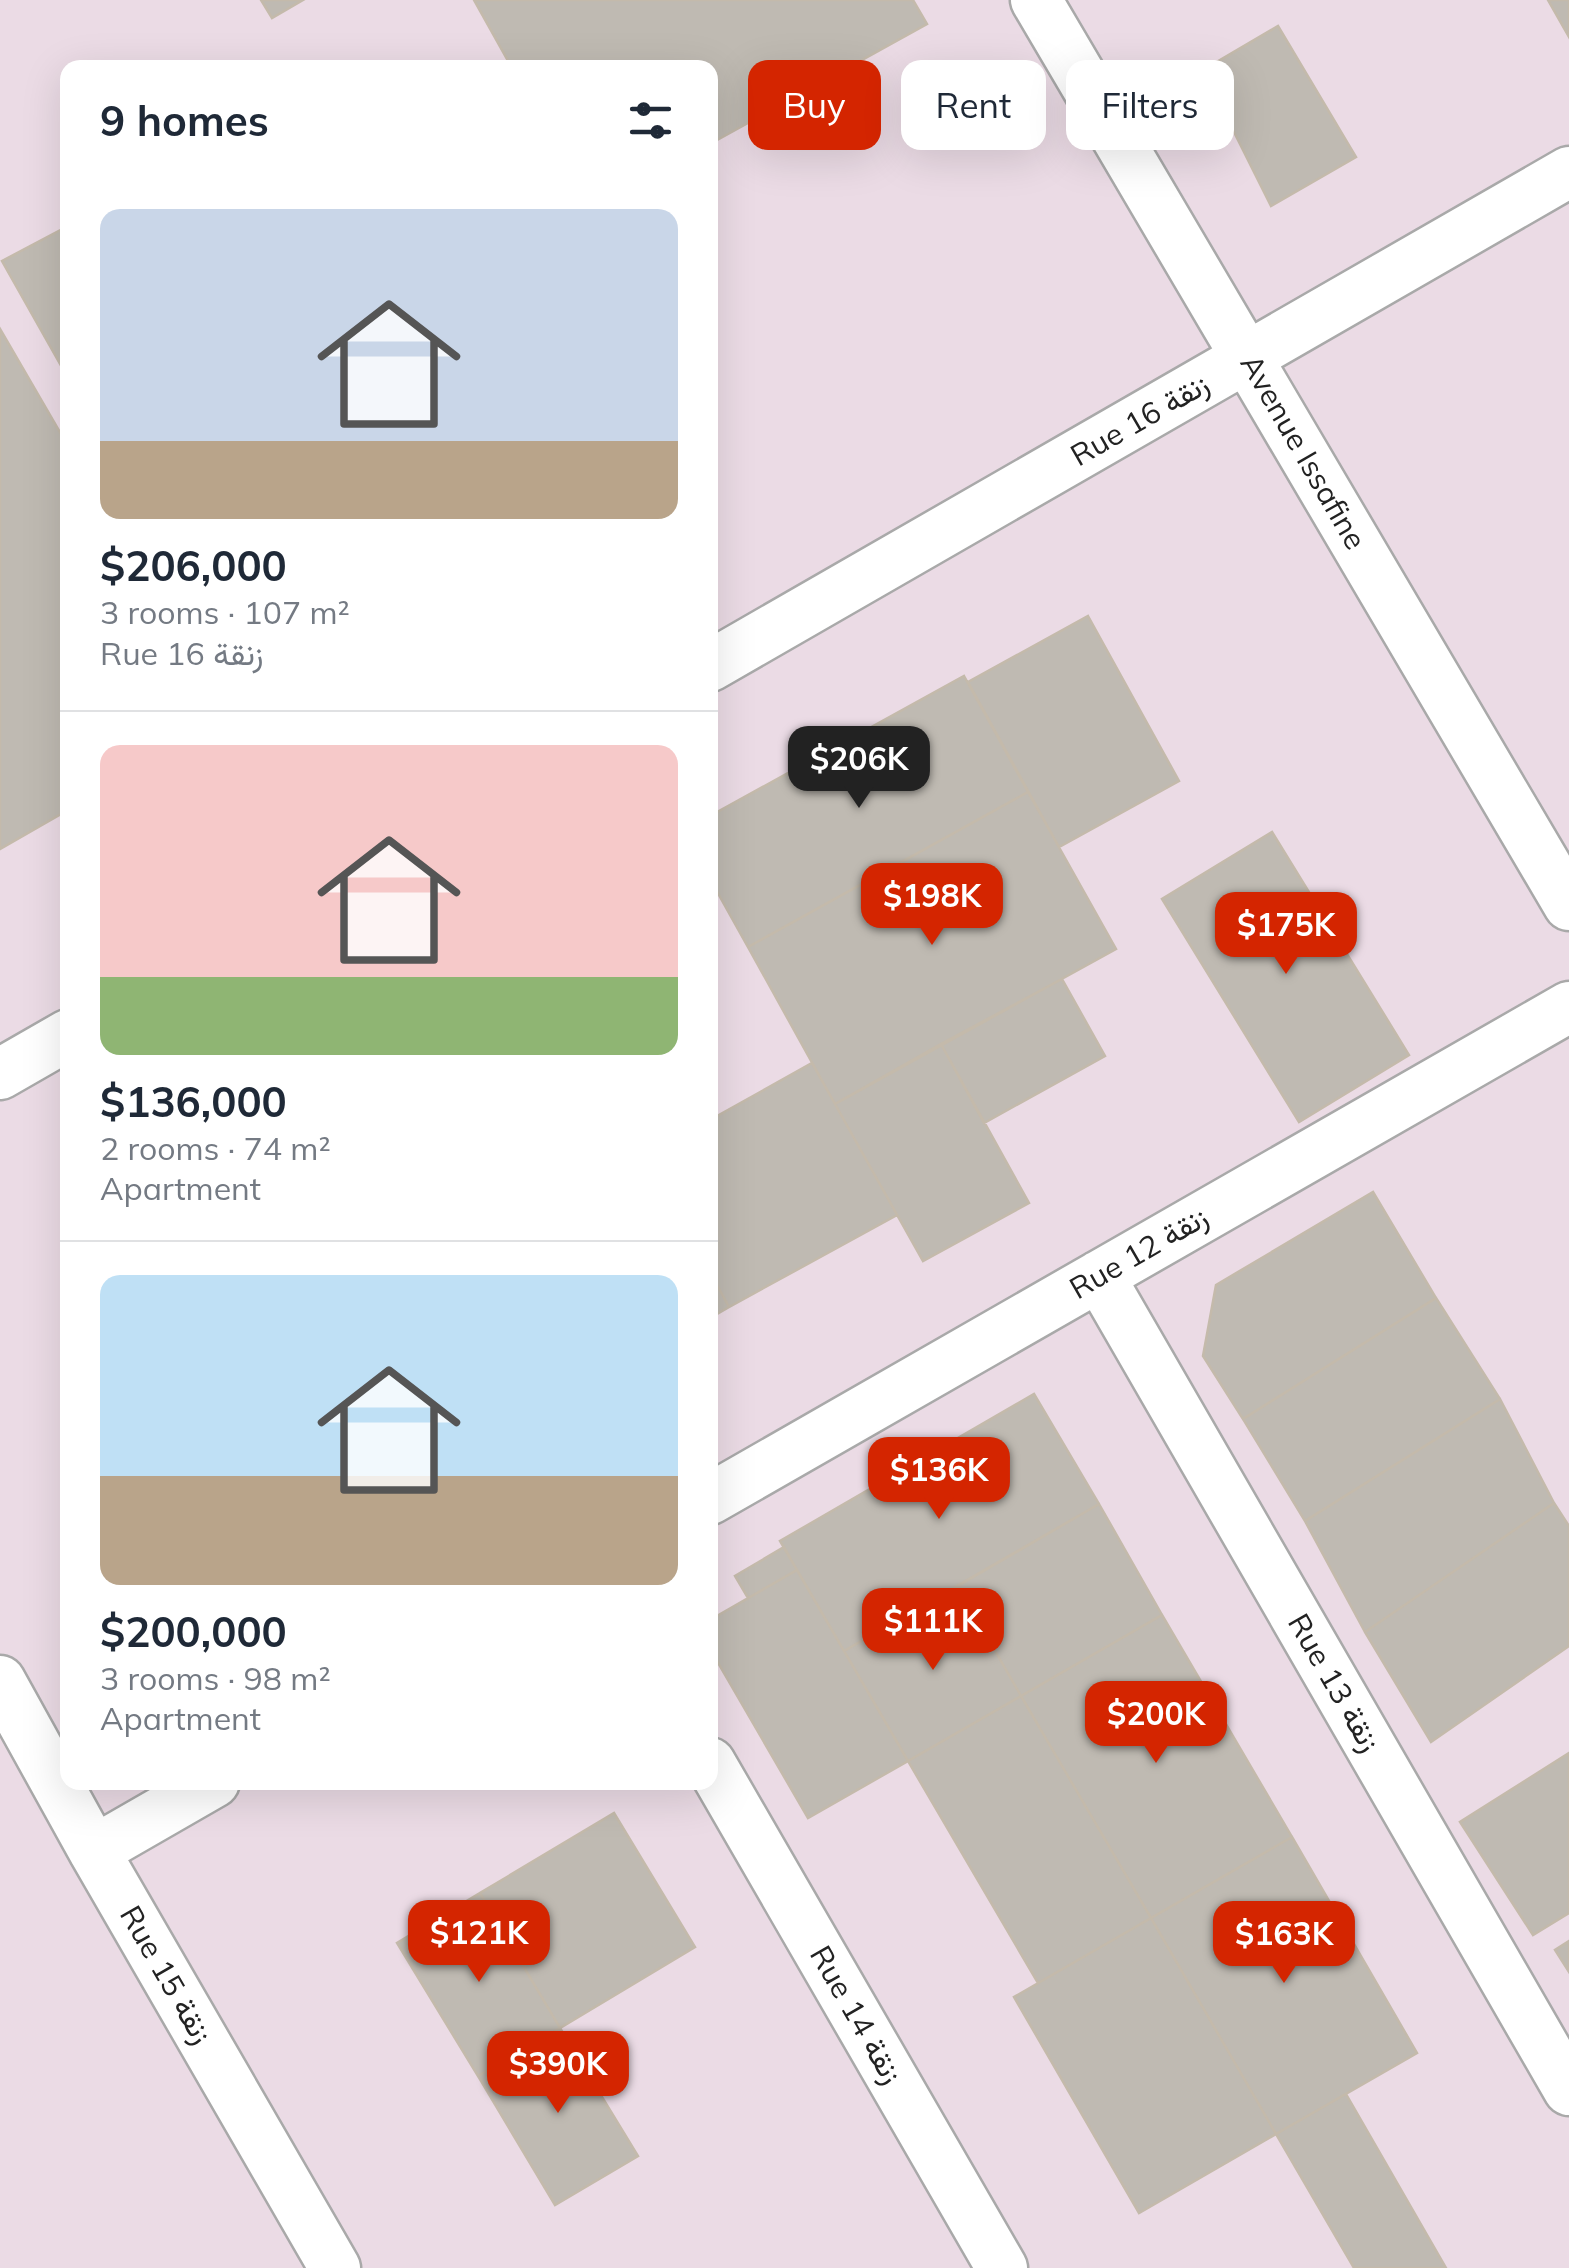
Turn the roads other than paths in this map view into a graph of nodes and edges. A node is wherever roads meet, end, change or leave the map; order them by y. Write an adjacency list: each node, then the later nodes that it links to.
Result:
1 (1036, 0): 3 (street, Avenue Issafine)
2 (1569, 172): 3 (street, Rue 16 زنقة)
3 (1248, 358): 4 (street, Rue 16 زنقة); 5 (street, Avenue Issafine)
4 (718, 661)
5 (1569, 905)
6 (1569, 1007): 9 (street, Rue 12 زنقة)
7 (60, 1040): 8 (street)
8 (0, 1074)
9 (1099, 1276): 10 (street, Rue 12 زنقة); 17 (street, Rue 13 زنقة)
10 (718, 1494)
11 (0, 1681): 13 (street, Rue 15 زنقة)
12 (718, 1777): 19 (street, Rue 14 زنقة)
13 (60, 1790)
14 (60, 1790): 16 (street, Rue 15 زنقة)
15 (200, 1790): 16 (street)
16 (94, 1851): 18 (street, Rue 15 زنقة)
17 (1569, 2090)
18 (334, 2268)
19 (1002, 2268)

